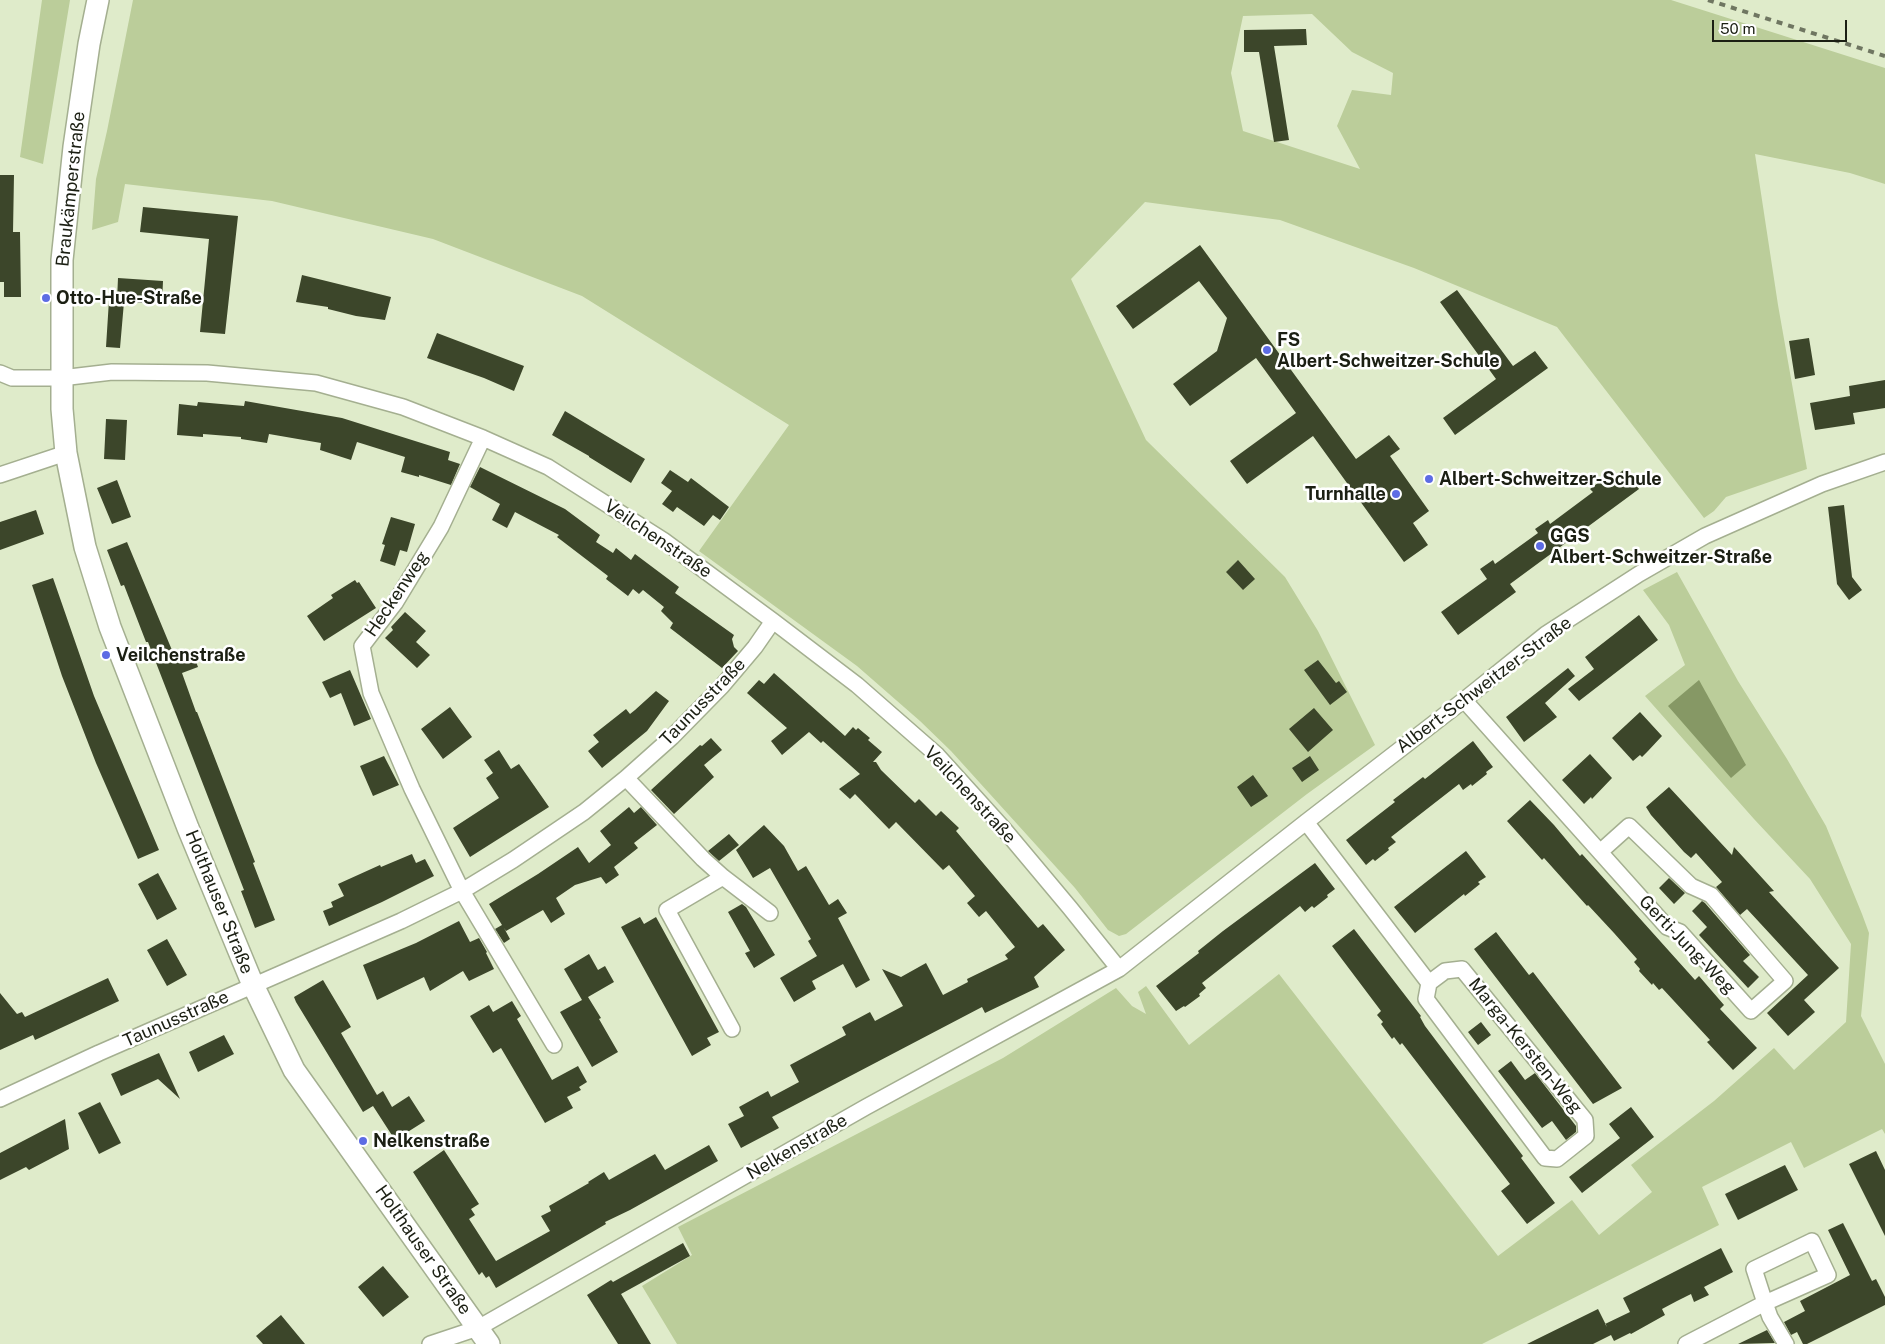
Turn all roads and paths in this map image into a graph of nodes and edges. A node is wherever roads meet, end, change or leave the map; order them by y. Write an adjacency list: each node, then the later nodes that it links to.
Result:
1 (98, 0): 3 (street, Braukämperstraße)
2 (0, 374): 3 (street, Veilchenstraße)
3 (61, 378): 4 (street, Braukämperstraße); 5 (street, Veilchenstraße)
4 (62, 409): 6 (street, Holthauser Straße)
5 (484, 438): 9 (street, Veilchenstraße); 15 (street, Heckenweg)
6 (66, 453): 8 (street); 19 (street, Holthauser Straße)
7 (1885, 462): 10 (street, Albert-Schweitzer-Straße)
8 (0, 475)
9 (774, 621): 11 (street, Taunusstraße); 17 (street, Veilchenstraße)
10 (1464, 700): 12 (street, Albert-Schweitzer-Straße); 13 (street, Gerti-Jung-Weg)
11 (626, 778): 14 (street); 15 (street, Taunusstraße)
12 (1306, 822): 17 (street, Albert-Schweitzer-Straße); 18 (street)
13 (1600, 852): 13 (street, Gerti-Jung-Weg)
14 (723, 877): 16 (street); 20 (street)
15 (462, 891): 19 (street, Taunusstraße); 21 (street)
16 (770, 913)
17 (1119, 970): 24 (street, Nelkenstraße)
18 (1429, 983): 18 (street, Marga-Kersten-Weg)
19 (253, 986): 22 (street, Taunusstraße); 24 (street, Holthauser Straße)
20 (732, 1029)
21 (554, 1046)
22 (0, 1099)
23 (1765, 1303): 23 (street); 26 (street); 27 (street)
24 (483, 1336): 25 (street, Nelkenstraße)
25 (430, 1344)
26 (1686, 1344)
27 (1786, 1344)

